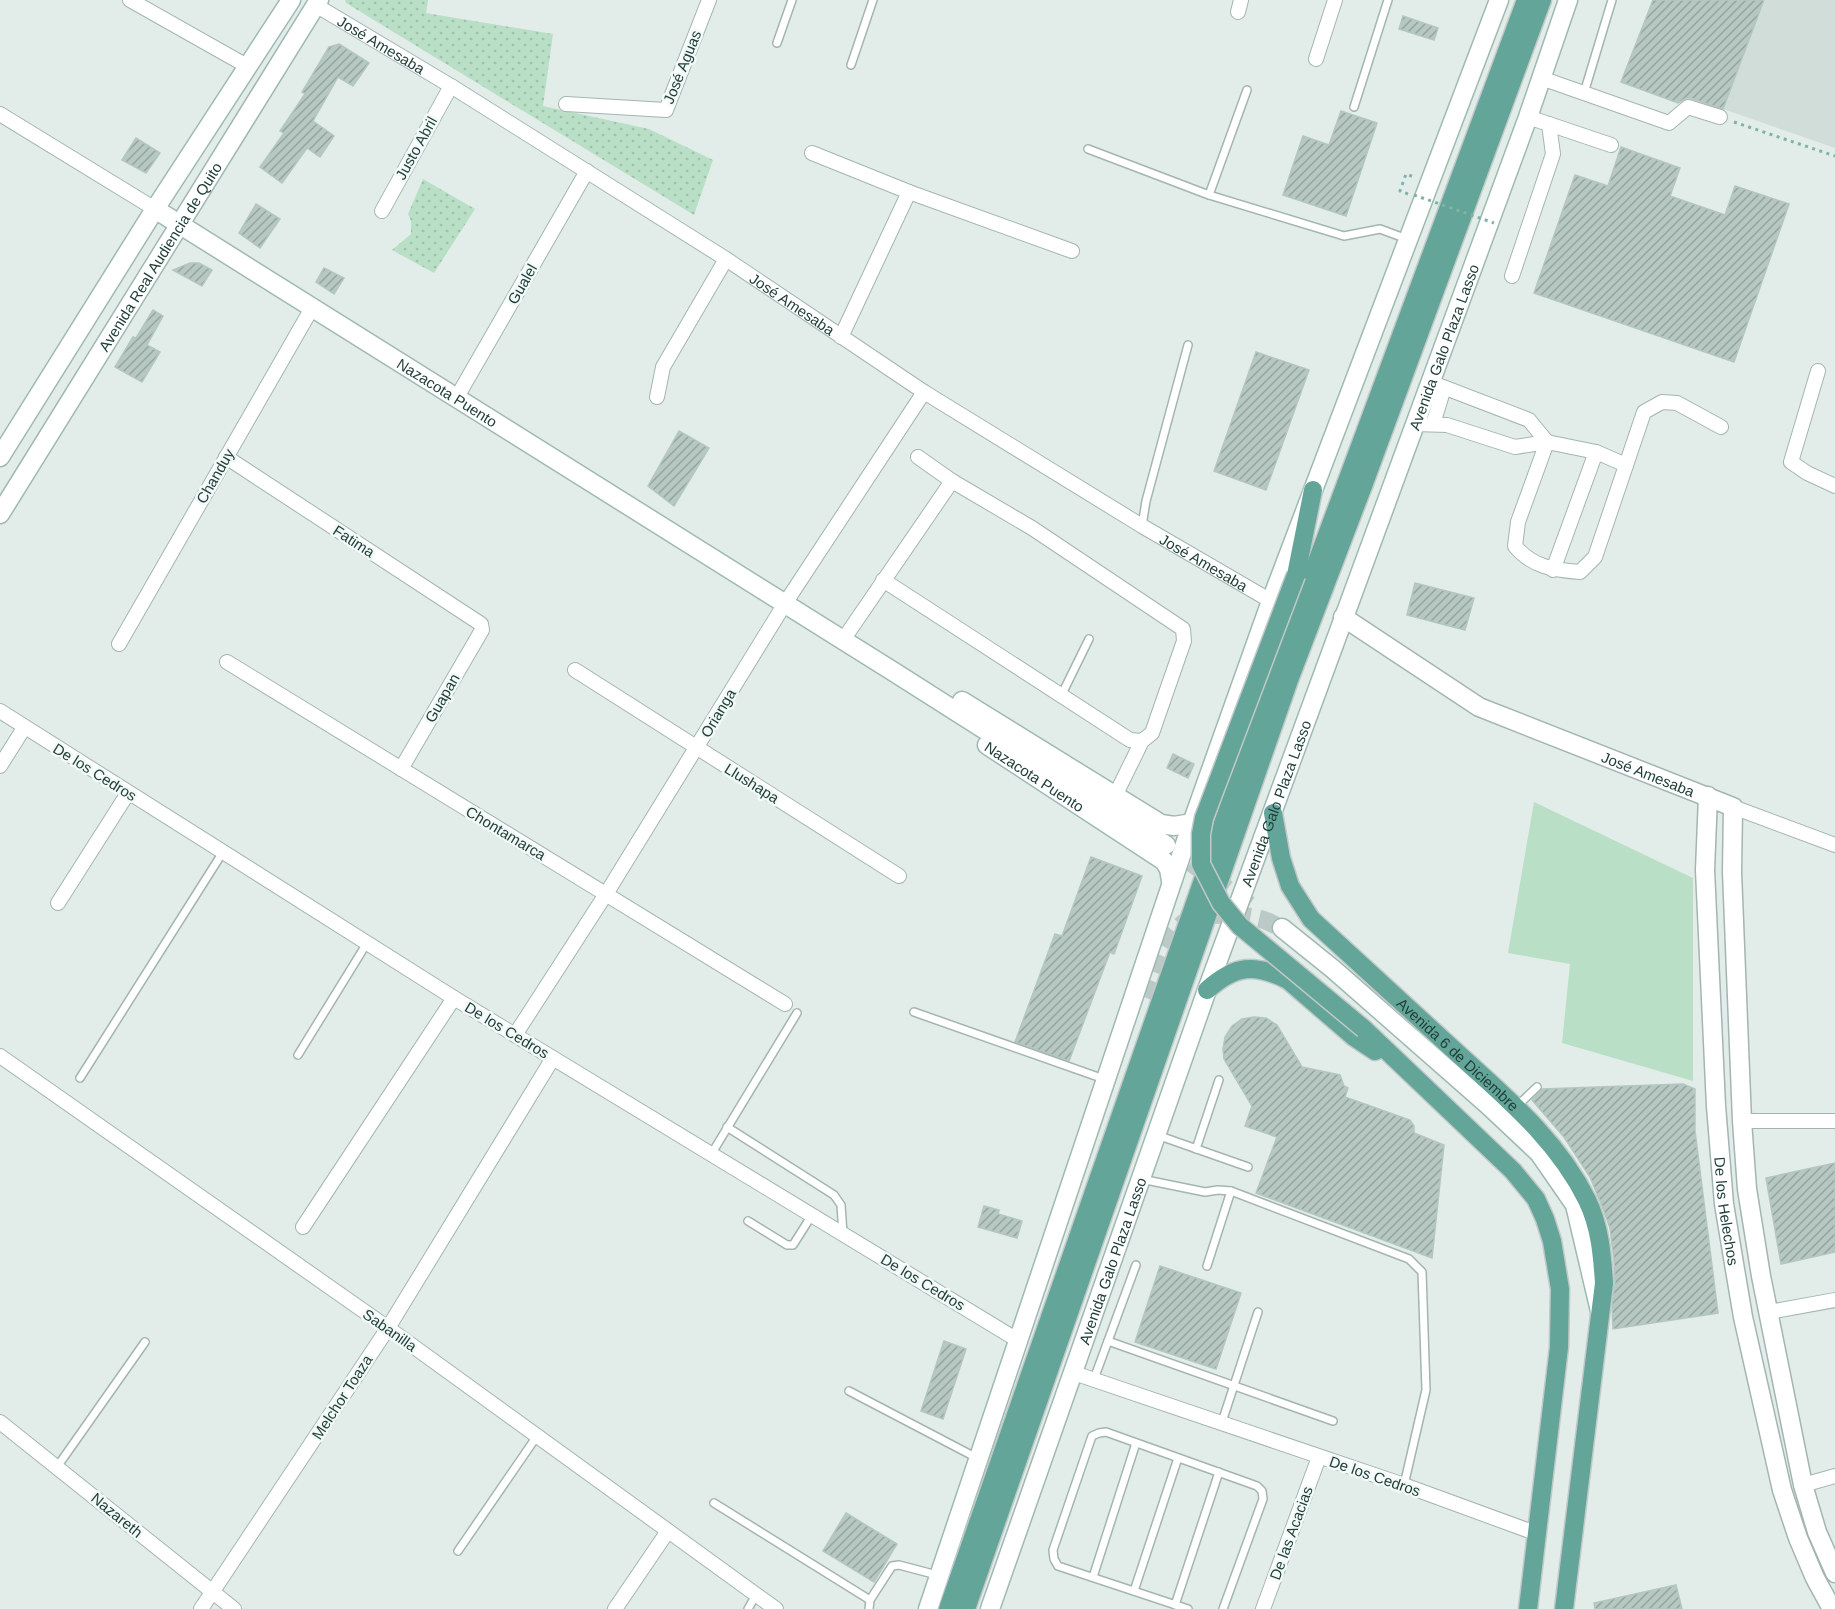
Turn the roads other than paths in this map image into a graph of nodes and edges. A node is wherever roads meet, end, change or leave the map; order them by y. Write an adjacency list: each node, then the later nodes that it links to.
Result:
1 (130, 0): 17 (street)
2 (291, 0): 17 (main road, Avenida Real Audiencia de Quito)
3 (709, 0): 22 (street, José Aguas)
4 (792, 0): 14 (lane)
5 (873, 0): 16 (lane)
6 (1335, 0): 15 (street)
7 (1388, 0): 23 (lane)
8 (1499, 0): 37 (main road)
9 (1526, 0): 174 (main road)
10 (1542, 0): 175 (main road, Avenida Galo Plaza Lasso)
11 (1568, 0): 18 (main road, Avenida Galo Plaza Lasso)
12 (1612, 0): 21 (lane)
13 (318, 3): 19 (street, José Amesaba); 36 (main road, Avenida Real Audiencia de Quito)
14 (777, 43)
15 (1316, 59)
16 (851, 65)
17 (247, 66): 34 (main road, Avenida Real Audiencia de Quito)
18 (1541, 78): 21 (street); 25 (main road, Avenida Galo Plaza Lasso)
19 (451, 86): 31 (street, José Amesaba); 35 (street, Justo Abril)
20 (1247, 90): 33 (lane)
21 (1584, 93): 26 (street)
22 (566, 104)
23 (1354, 107)
24 (0, 114): 34 (street, Nazacota Puento)
25 (1528, 117): 27 (street); 45 (main road, Avenida Galo Plaza Lasso)
26 (1720, 117)
27 (1549, 124): 28 (street); 40 (street)
28 (1611, 145)
29 (1088, 149): 33 (lane)
30 (812, 153): 32 (street)
31 (586, 171): 39 (street, José Amesaba); 47 (street, Gualel)
32 (909, 192): 38 (street); 42 (street)
33 (1209, 195): 37 (lane)
34 (155, 209): 36 (main road, Nazacota Puento); 53 (main road, Avenida Real Audiencia de Quito)
35 (382, 211)
36 (180, 225): 41 (main road, Nazacota Puento); 60 (main road, Avenida Real Audiencia de Quito)
37 (1408, 240): 59 (main road)
38 (1072, 251)
39 (726, 259): 42 (street, José Amesaba); 48 (street)
40 (1512, 276)
41 (312, 308): 47 (main road, Nazacota Puento); 54 (street, Chanduy)
42 (841, 337): 46 (street, José Amesaba)
43 (1188, 345): 61 (lane)
44 (1818, 371): 58 (street)
45 (1437, 385): 49 (main road, Avenida Galo Plaza Lasso); 51 (street)
46 (924, 392): 61 (street, José Amesaba); 65 (street, Orianga)
47 (457, 397): 65 (main road, Nazacota Puento)
48 (657, 397)
49 (1424, 424): 51 (street); 66 (main road, Avenida Galo Plaza Lasso)
50 (1721, 427): 56 (street)
51 (1546, 442): 52 (street); 62 (street)
52 (1596, 452): 56 (street); 62 (street)
53 (0, 457)
54 (225, 457): 67 (street, Fatima); 70 (street, Chanduy)
55 (918, 457): 57 (street)
56 (1626, 465): 62 (street)
57 (952, 481): 63 (street); 77 (street)
58 (1835, 486)
59 (1313, 490): 64 (main road); 111 (main road, bridge)
60 (0, 514)
61 (1142, 526): 64 (street, José Amesaba)
62 (1553, 570)
63 (883, 580): 69 (street); 74 (street)
64 (1270, 601): 86 (main road)
65 (784, 604): 69 (main road, Nazacota Puento); 78 (street, Orianga)
66 (1343, 617): 83 (main road, José Amesaba); 85 (main road, Avenida Galo Plaza Lasso)
67 (482, 626): 80 (street, Guapan)
68 (1089, 639): 74 (lane)
69 (843, 640): 73 (main road, Nazacota Puento)
70 (119, 644)
71 (227, 662): 80 (street, Chontamarca)
72 (575, 670): 78 (street, Llushapa)
73 (894, 672): 82 (main road); 87 (main road, Nazacota Puento); 93 (main road, Nazacota Puento)
74 (1061, 696): 77 (street)
75 (0, 711): 76 (street, De los Cedros)
76 (24, 728): 79 (street); 81 (street, De los Cedros)
77 (1142, 741): 82 (street)
78 (696, 749): 92 (street, Llushapa); 94 (street, Orianga)
79 (0, 766)
80 (401, 769): 94 (street, Chontamarca)
81 (128, 793): 89 (street, De los Cedros); 95 (street)
82 (1115, 796): 86 (main road)
83 (1708, 796): 84 (main road, José Amesaba); 90 (main road, De los Helechos)
84 (1733, 807): 88 (street, José Amesaba); 91 (main road, De los Helechos)
85 (1273, 813): 98 (main road, Avenida Galo Plaza Lasso); 113 (main road, Avenida 6 de Diciembre)
86 (1192, 823): 93 (main road)
87 (1166, 845)
88 (1835, 845)
89 (223, 852): 97 (street, De los Cedros); 108 (lane)
90 (1705, 870): 91 (main road); 182 (main road, De los Helechos)
91 (1732, 872): 114 (main road, De los Helechos)
92 (899, 876)
93 (1171, 881): 109 (main road)
94 (606, 894): 101 (street, Chontamarca); 104 (street, Orianga)
95 (58, 903)
96 (1282, 928): 133 (main road, Avenida 6 de Diciembre)
97 (367, 943): 100 (street, De los Cedros); 105 (lane)
98 (1207, 990): 111 (main road); 117 (main road, Avenida Galo Plaza Lasso)
99 (1144, 997): 124 (main road)
100 (454, 998): 104 (street, De los Cedros); 126 (street)
101 (785, 1004)
102 (914, 1012): 109 (lane)
103 (797, 1013): 116 (lane)
104 (515, 1035): 107 (street, De los Cedros)
105 (298, 1055)
106 (0, 1056): 134 (street, Sabanilla)
107 (553, 1058): 119 (street, De los Cedros); 134 (street, Melchor Toaza)
108 (80, 1078)
109 (1104, 1079): 124 (main road)
110 (1219, 1080): 118 (lane)
111 (1419, 1082): 157 (main road)
112 (1537, 1087): 113 (lane)
113 (1516, 1107): 133 (main road, Avenida 6 de Diciembre)
114 (1742, 1121): 115 (street); 132 (main road, De los Helechos)
115 (1835, 1122)
116 (727, 1127): 119 (lane); 127 (lane)
117 (1157, 1135): 118 (lane); 121 (main road, Avenida Galo Plaza Lasso)
118 (1196, 1149): 120 (lane)
119 (712, 1154): 123 (street, De los Cedros)
120 (1248, 1167)
121 (1141, 1179): 122 (lane); 138 (main road, Avenida Galo Plaza Lasso)
122 (1231, 1191): 129 (lane); 153 (lane)
123 (812, 1215): 125 (lane); 127 (street, De los Cedros)
124 (1061, 1215): 136 (main road)
125 (748, 1221)
126 (303, 1227)
127 (843, 1233): 136 (street, De los Cedros)
128 (1136, 1265): 137 (lane)
129 (1207, 1266)
130 (1835, 1300): 132 (street)
131 (1258, 1312): 140 (lane)
132 (1769, 1312): 154 (main road, De los Helechos)
133 (1601, 1316): 181 (main road, Avenida 6 de Diciembre)
134 (388, 1328): 145 (street, Sabanilla); 163 (street, Melchor Toaza)
135 (145, 1341): 150 (lane)
136 (1019, 1341): 149 (main road)
137 (1108, 1341): 139 (lane); 140 (lane)
138 (1074, 1373): 139 (street, De los Cedros); 176 (main road, Avenida Galo Plaza Lasso)
139 (1094, 1380): 144 (street, De los Cedros)
140 (1234, 1386): 142 (lane); 144 (lane)
141 (849, 1391): 149 (lane)
142 (1333, 1421)
143 (0, 1422): 150 (street, Nazareth)
144 (1222, 1422): 147 (street, De los Cedros)
145 (537, 1436): 156 (street, Sabanilla); 158 (lane)
146 (1136, 1443): 148 (lane); 161 (lane); 161 (lane)
147 (1319, 1456): 153 (street, De los Cedros); 179 (street, De las Acacias)
148 (1178, 1458): 151 (lane); 162 (lane)
149 (979, 1459): 160 (main road)
150 (57, 1467): 163 (street, Nazareth)
151 (1219, 1472): 166 (lane); 178 (lane)
152 (1835, 1476): 154 (street)
153 (1404, 1485): 157 (street, De los Cedros)
154 (1803, 1485): 159 (main road, De los Helechos)
155 (714, 1503): 165 (lane)
156 (668, 1531): 164 (street, Sabanilla); 169 (street)
157 (1538, 1534): 180 (main road)
158 (458, 1551)
159 (1834, 1570)
160 (940, 1575): 165 (lane); 173 (main road)
161 (1093, 1577): 162 (lane)
162 (1134, 1591): 166 (lane)
163 (213, 1592): 167 (street, Melchor Toaza); 168 (street, Nazareth)
164 (756, 1595): 170 (lane); 171 (street, Sabanilla)
165 (870, 1600): 172 (lane)
166 (1175, 1605): 177 (lane)
167 (201, 1609)
168 (234, 1609)
169 (615, 1609)
170 (748, 1609)
171 (776, 1609)
172 (869, 1609)
173 (928, 1609)
174 (948, 1609)
175 (966, 1609)
176 (990, 1609)
177 (1188, 1609)
178 (1223, 1609)
179 (1263, 1609)
180 (1528, 1609)
181 (1564, 1609)
182 (1832, 1609)

